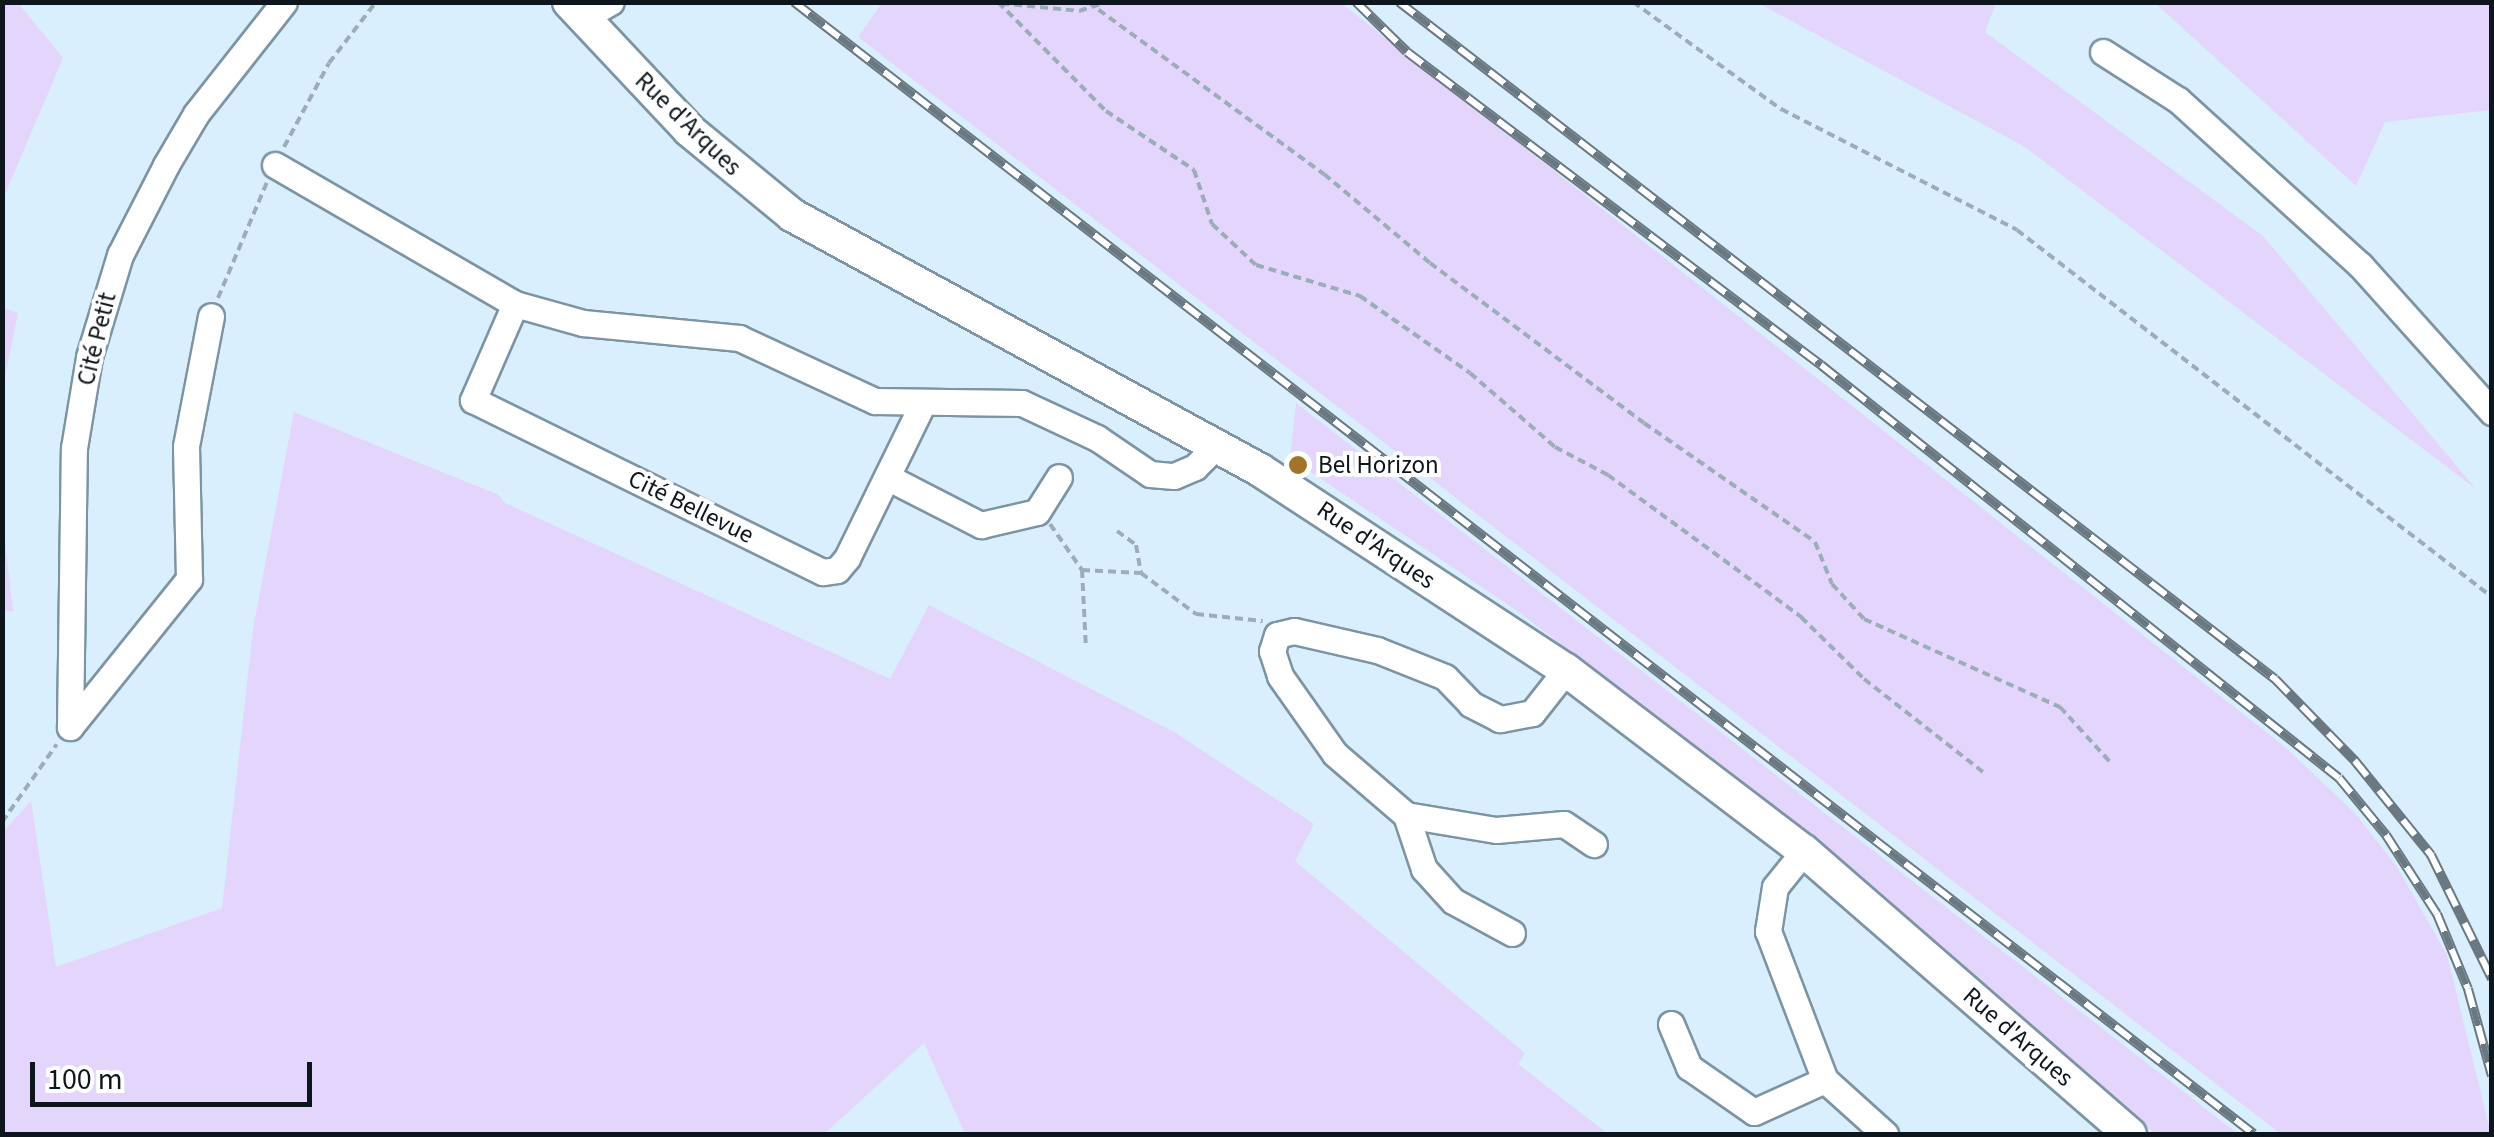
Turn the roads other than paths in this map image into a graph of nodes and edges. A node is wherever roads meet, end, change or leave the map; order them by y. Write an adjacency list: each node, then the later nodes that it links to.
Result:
1 (284, 2): 6 (street, Cité Petit)
2 (588, 8): 9 (main road, Rue d'Arques)
3 (2103, 52): 8 (street)
4 (275, 165): 5 (street)
5 (515, 304): 7 (street); 10 (street, Cité Bellevue)
6 (210, 316)
7 (922, 404): 9 (street); 10 (street, Cité Bellevue)
8 (2492, 412)
9 (1216, 446): 12 (main road, Rue d'Arques)
10 (887, 478): 11 (street)
11 (1059, 478)
12 (1566, 670): 13 (street); 15 (main road, Rue d'Arques)
13 (1406, 815): 14 (street); 16 (street)
14 (1594, 844)
15 (1804, 851): 18 (street); 20 (main road, Rue d'Arques)
16 (1512, 932)
17 (1671, 1024): 18 (street)
18 (1825, 1080): 19 (street)
19 (1885, 1134)
20 (2130, 1134)

